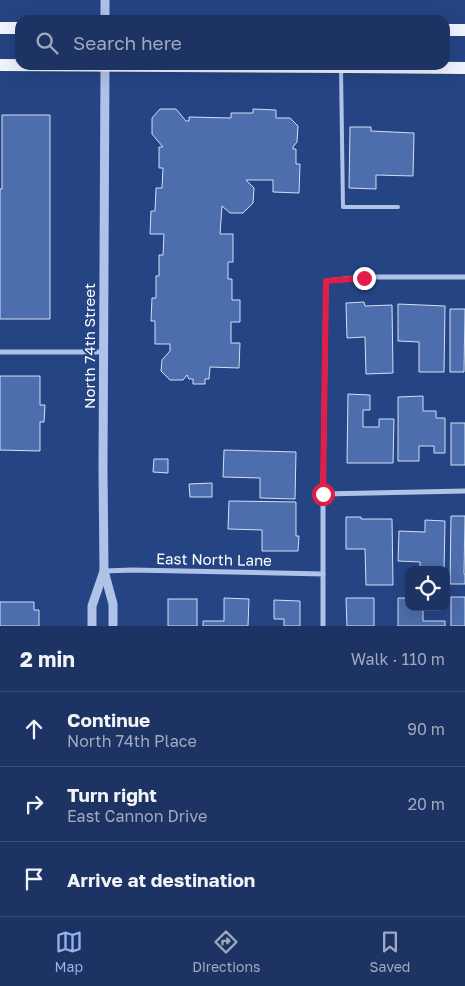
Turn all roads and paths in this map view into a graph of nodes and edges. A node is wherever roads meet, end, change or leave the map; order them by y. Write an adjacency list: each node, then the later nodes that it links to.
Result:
1 (105, 0): 2 (street)
2 (105, 15)
3 (0, 28): 4 (main road)
4 (15, 28)
5 (450, 30): 6 (main road)
6 (465, 30)
7 (0, 65): 8 (main road)
8 (15, 65)
9 (450, 68): 10 (main road)
10 (465, 68)
11 (105, 70): 16 (street, North 74th Street)
12 (346, 70): 13 (lane)
13 (398, 207)
14 (465, 278): 18 (street)
15 (0, 352): 16 (street)
16 (104, 352): 19 (street, North 74th Street)
17 (465, 492): 18 (street)
18 (323, 494): 20 (street)
19 (104, 571): 20 (street, East North Lane); 21 (street); 22 (street, North 74th Street)
20 (323, 574): 23 (street)
21 (92, 626)
22 (113, 626)
23 (323, 626)

